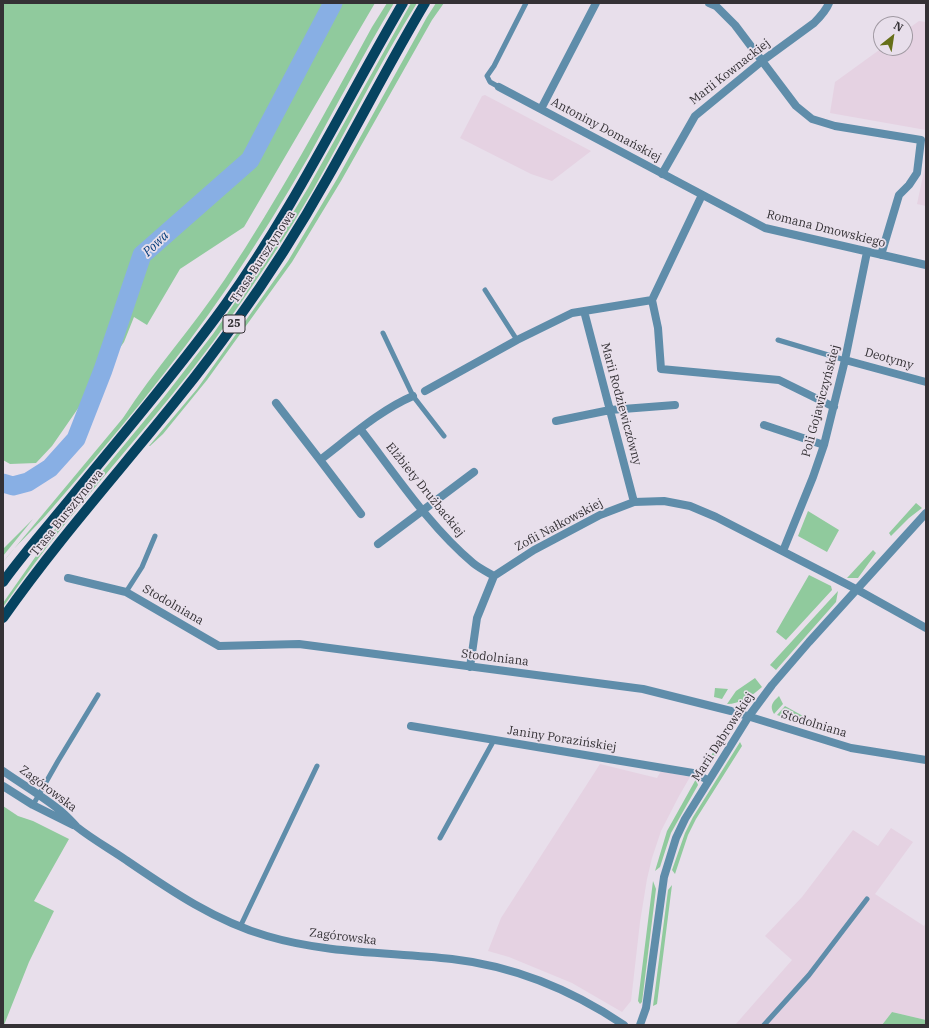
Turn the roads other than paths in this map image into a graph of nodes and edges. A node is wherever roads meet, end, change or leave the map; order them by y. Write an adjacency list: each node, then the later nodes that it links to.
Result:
1 (403, 3): 45 (main road, Trasa Bursztynowa / 25)
2 (425, 3): 48 (main road, Trasa Bursztynowa / 25)
3 (526, 3): 8 (lane)
4 (596, 3): 9 (street)
5 (709, 3): 7 (street)
6 (829, 3): 7 (street, Marii Kownackiej)
7 (762, 61): 10 (street, Marii Kownackiej); 13 (street)
8 (499, 87): 9 (street, Antoniny Domańskiej)
9 (541, 109): 10 (street, Antoniny Domańskiej)
10 (662, 174): 11 (street, Antoniny Domańskiej)
11 (702, 195): 12 (street, Romana Dmowskiego); 16 (street)
12 (867, 252): 13 (street, Romana Dmowskiego); 21 (street, Poli Gojawiczyńskiej)
13 (881, 255): 14 (street, Romana Dmowskiego)
14 (926, 265)
15 (485, 290): 19 (lane)
16 (652, 300): 17 (street); 27 (street)
17 (584, 311): 19 (street); 28 (street, Marii Rodziewiczówny)
18 (383, 333): 24 (lane)
19 (517, 340): 23 (street)
20 (778, 340): 21 (lane)
21 (845, 360): 22 (street, Deotymy); 27 (street, Poli Gojawiczyńskiej)
22 (926, 382)
23 (425, 391)
24 (413, 396): 31 (street); 32 (lane)
25 (276, 404): 34 (street)
26 (675, 405): 28 (street)
27 (834, 407): 33 (street, Poli Gojawiczyńskiej)
28 (610, 410): 29 (street); 36 (street, Marii Rodziewiczówny)
29 (556, 421)
30 (764, 425): 33 (street)
31 (361, 430): 34 (street); 37 (street, Elżbiety Drużbackiej)
32 (444, 436)
33 (824, 445): 42 (street, Poli Gojawiczyńskiej)
34 (320, 460): 39 (street)
35 (474, 472): 37 (street)
36 (634, 502): 42 (street, Zofii Nałkowskiej); 43 (street, Zofii Nałkowskiej)
37 (423, 511): 41 (street); 43 (street, Elżbiety Drużbackiej)
38 (926, 513): 46 (street, Marii Dąbrowskiej)
39 (361, 514)
40 (155, 536): 47 (lane)
41 (378, 544)
42 (783, 551): 46 (street, Zofii Nałkowskiej)
43 (494, 576): 50 (street)
44 (68, 578): 47 (street, Stodolniana)
45 (3, 582)
46 (856, 589): 49 (street, Zofii Nałkowskiej); 52 (street, Marii Dąbrowskiej)
47 (126, 592): 50 (street, Stodolniana)
48 (3, 618)
49 (926, 628)
50 (470, 667): 52 (street, Stodolniana)
51 (98, 695): 60 (lane)
52 (749, 716): 55 (street, Stodolniana); 58 (street, Marii Dąbrowskiej)
53 (411, 726): 54 (street, Janiny Porazińskiej)
54 (494, 740): 58 (street, Janiny Porazińskiej); 63 (lane)
55 (926, 760)
56 (317, 766): 65 (lane)
57 (3, 771): 60 (street, Zagórowska)
58 (708, 780): 67 (street, Marii Dąbrowskiej)
59 (3, 786): 61 (street, Zagórowska)
60 (38, 795): 61 (lane); 62 (street, Zagórowska)
61 (33, 804): 62 (street, Zagórowska)
62 (77, 827): 65 (street, Zagórowska)
63 (440, 838)
64 (867, 899): 68 (lane)
65 (240, 926): 66 (street, Zagórowska)
66 (624, 1025)
67 (640, 1025)
68 (764, 1025)

